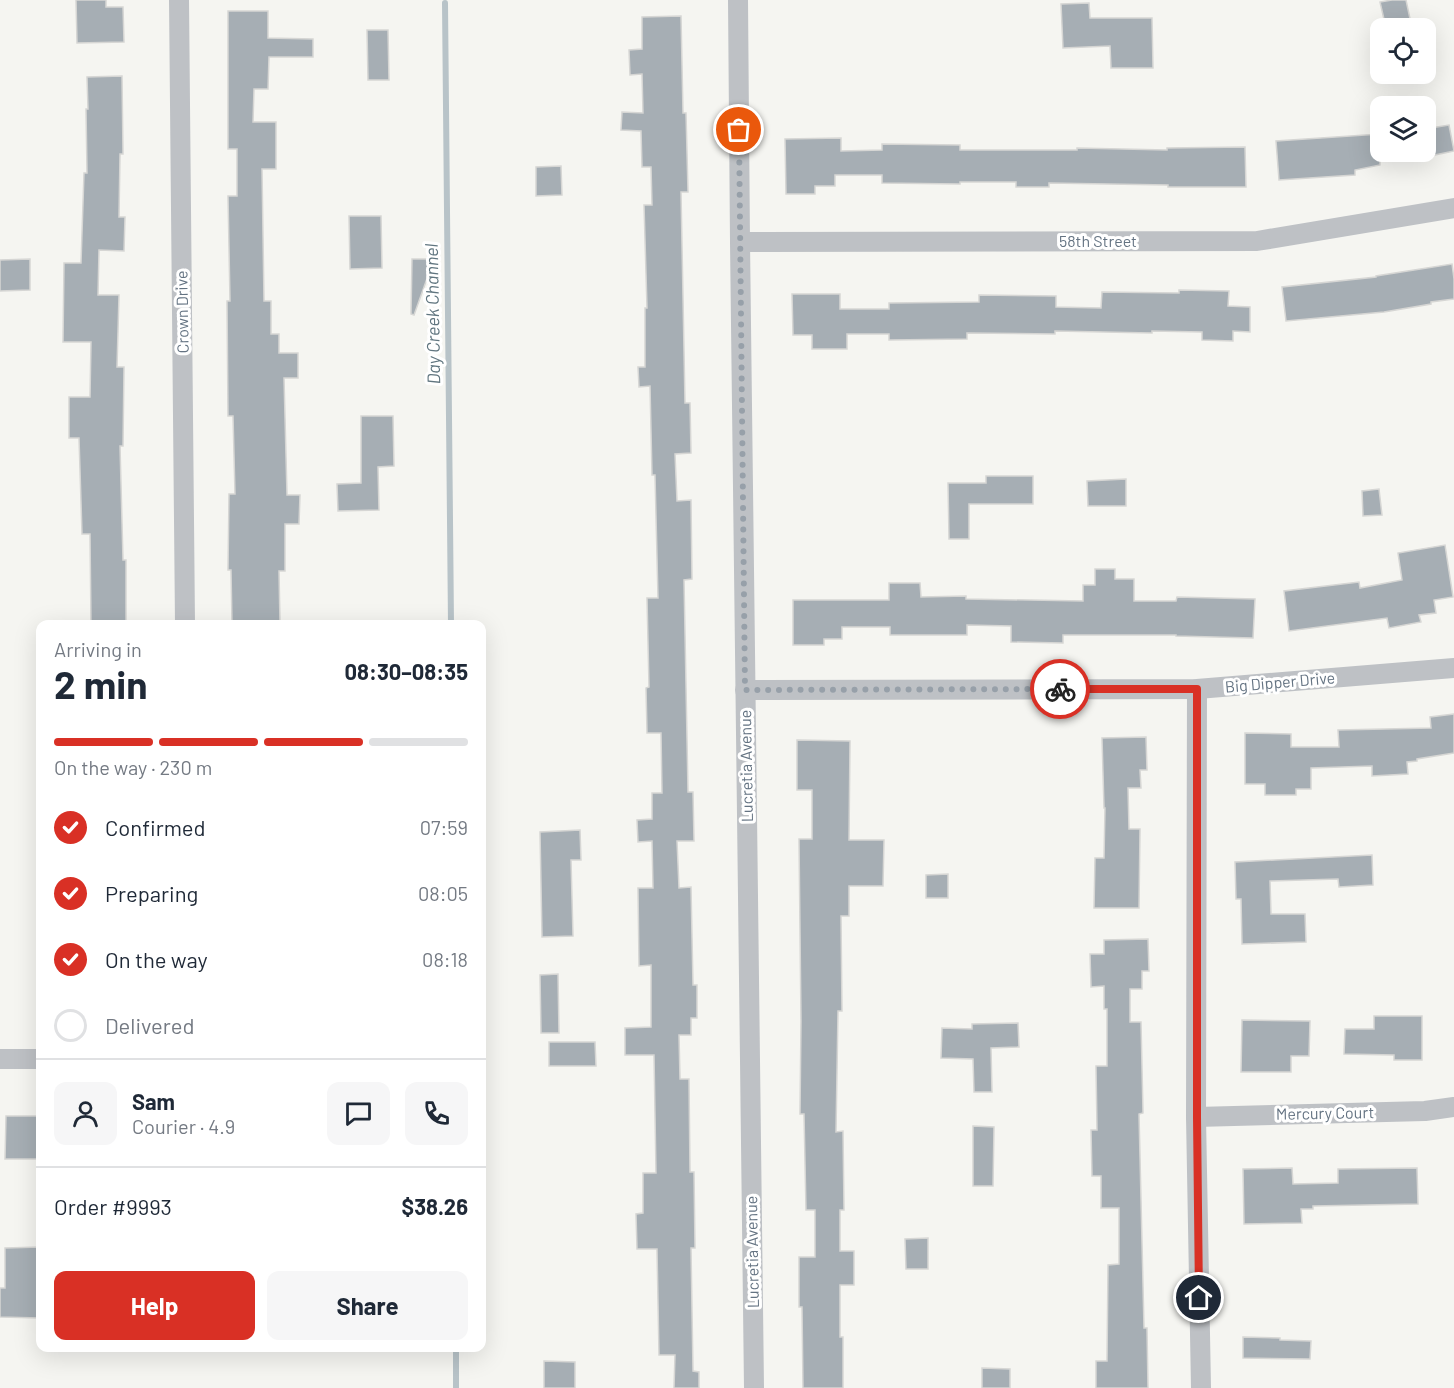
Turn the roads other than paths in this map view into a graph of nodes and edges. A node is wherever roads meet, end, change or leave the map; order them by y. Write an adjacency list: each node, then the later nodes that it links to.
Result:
1 (179, 0): 5 (street, Crown Drive)
2 (738, 0): 4 (street, Lucretia Avenue)
3 (1454, 208): 4 (street, 58th Street)
4 (740, 242): 8 (street, Lucretia Avenue)
5 (185, 620)
6 (1454, 668): 7 (street, Big Dipper Drive)
7 (1197, 689): 8 (street, Big Dipper Drive); 12 (street)
8 (745, 690): 13 (street, Lucretia Avenue)
9 (0, 1059): 10 (street)
10 (36, 1059)
11 (1454, 1107): 12 (street, Mercury Court)
12 (1197, 1117): 14 (street)
13 (754, 1388)
14 (1200, 1388)

